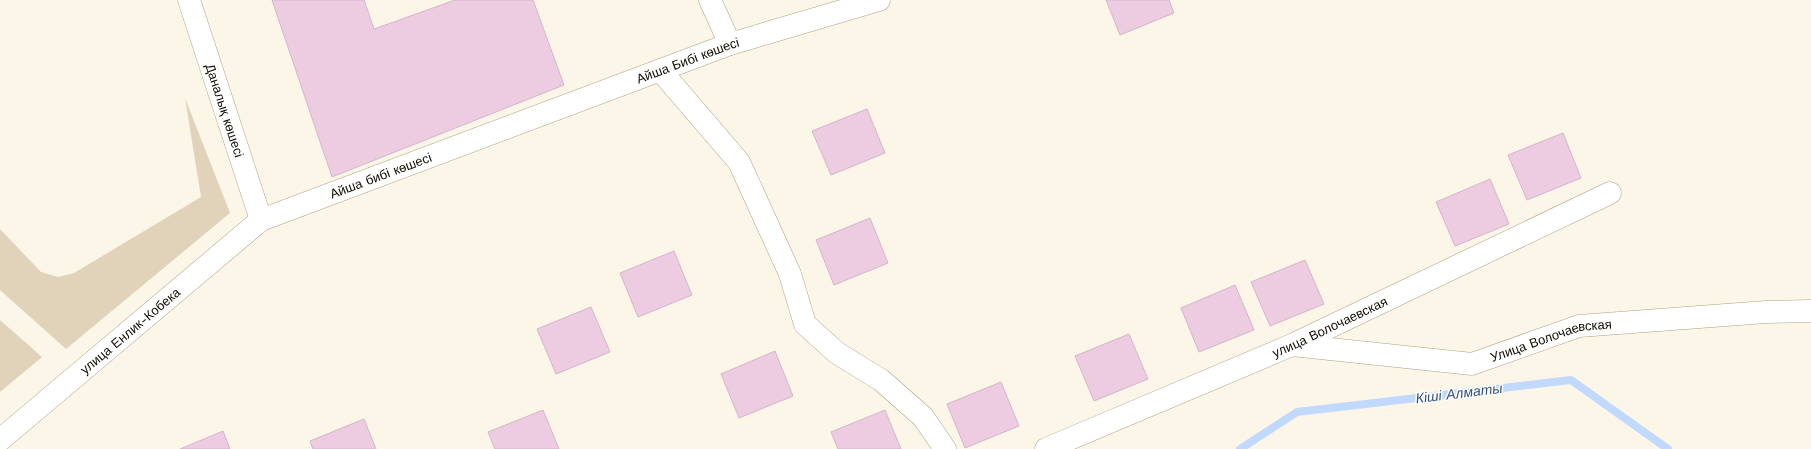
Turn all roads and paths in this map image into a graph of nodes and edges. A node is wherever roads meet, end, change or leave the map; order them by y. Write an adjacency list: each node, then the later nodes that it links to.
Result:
1 (189, 0): 8 (street, Даналық көшесі)
2 (710, 0): 4 (street)
3 (879, 0): 4 (street, Айша Бибі көшесі)
4 (730, 44): 5 (street, Айша Бибі көшесі)
5 (660, 70): 6 (street, Айша Бибі көшесі); 12 (street)
6 (500, 131): 8 (street, Айша бибі көшесі)
7 (1610, 194): 10 (street, улица Волочаевская)
8 (261, 220): 11 (street, улица Енлик-Кобека)
9 (1811, 311): 10 (street, Улица Волочаевская)
10 (1292, 345): 13 (street, улица Волочаевская)
11 (0, 440)
12 (945, 449)
13 (1046, 449)

